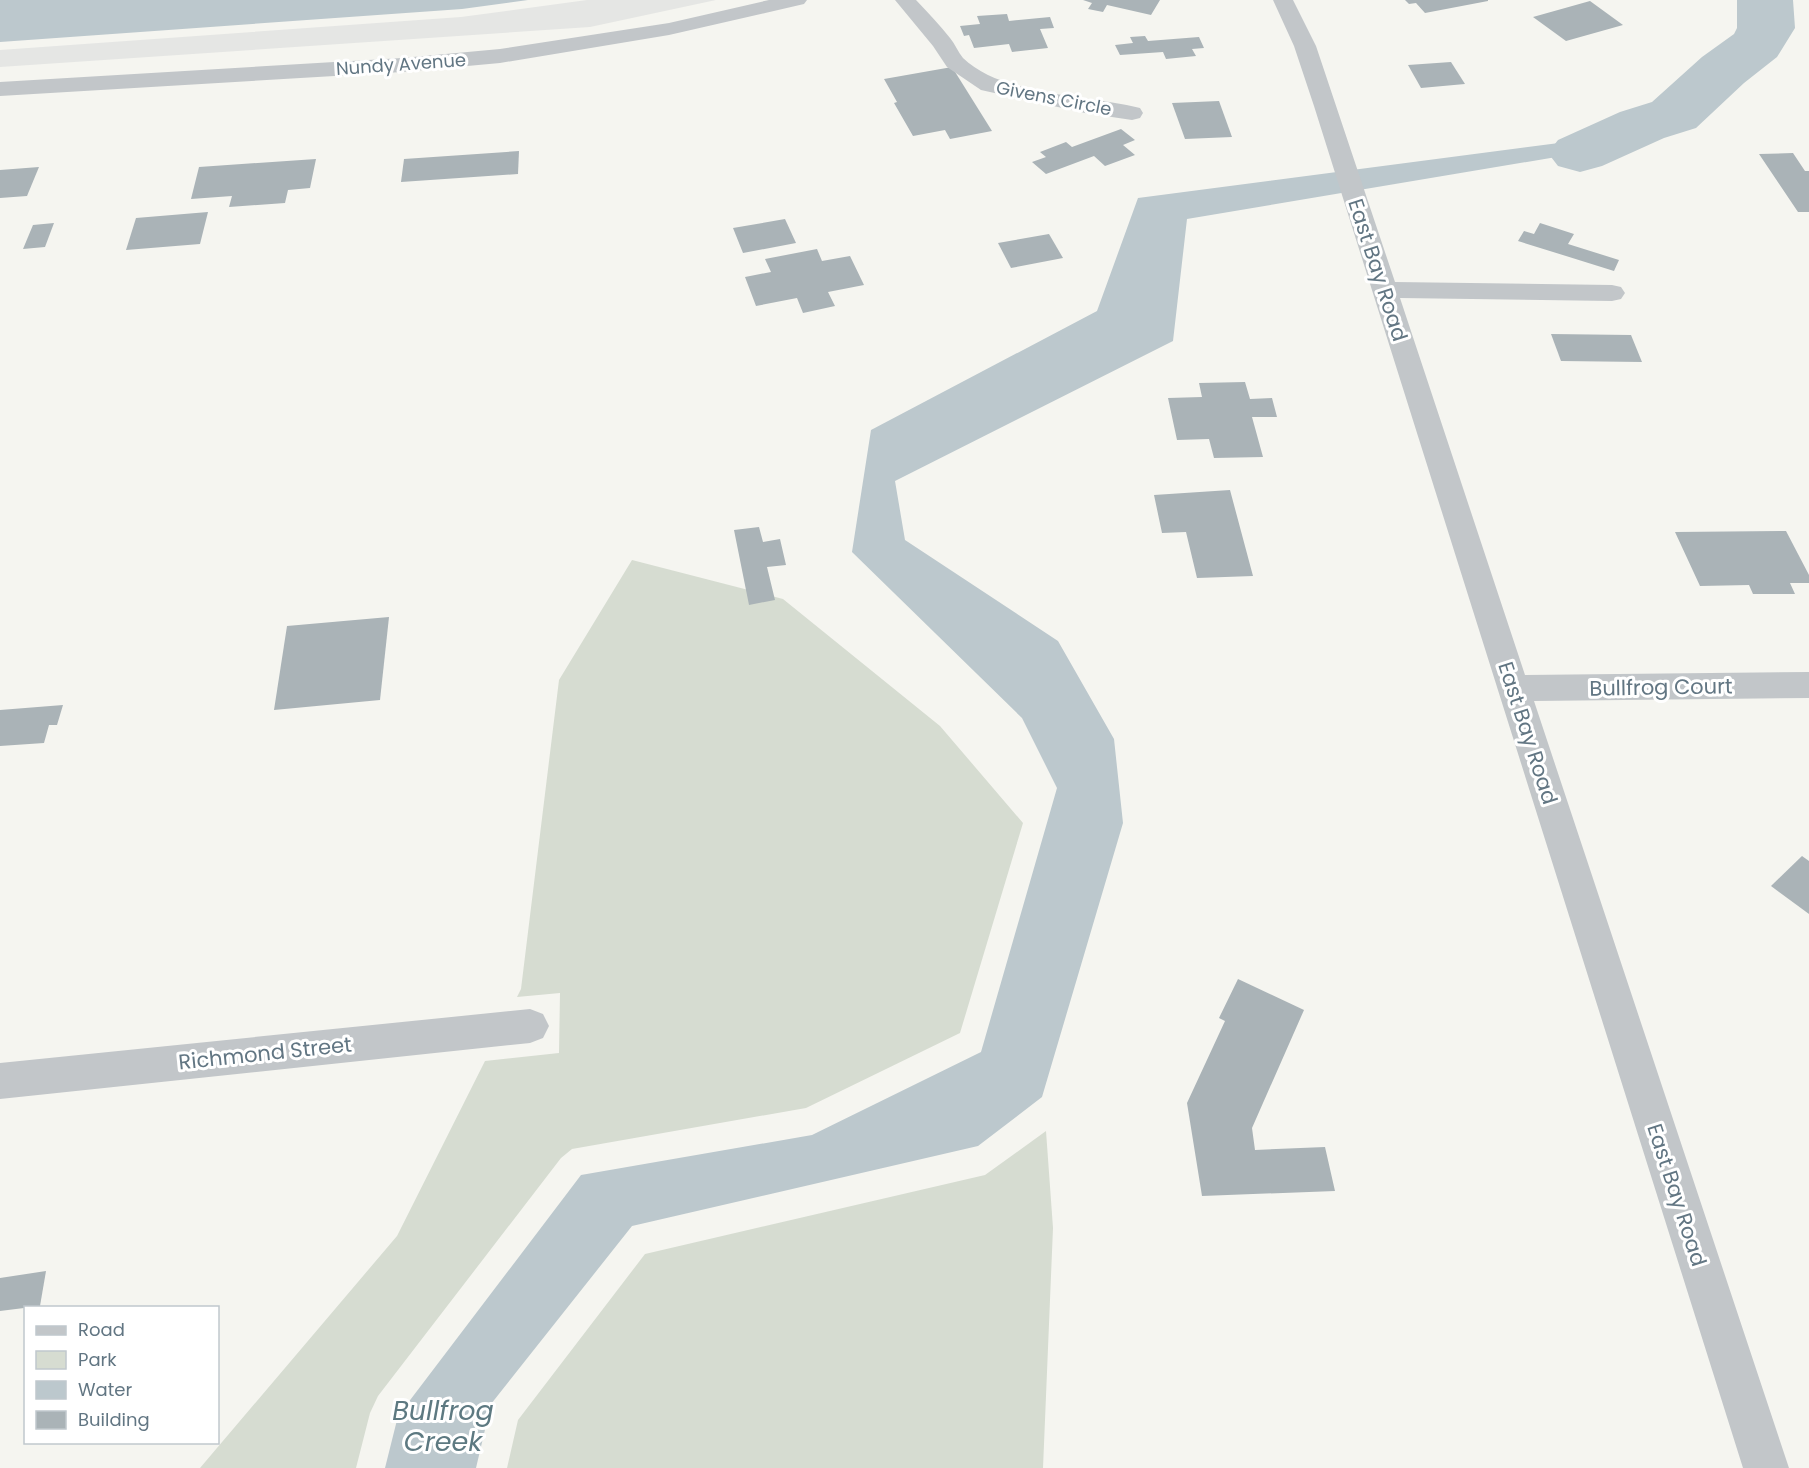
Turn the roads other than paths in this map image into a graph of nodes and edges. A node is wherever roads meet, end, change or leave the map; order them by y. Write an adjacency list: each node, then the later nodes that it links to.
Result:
1 (797, 0): 4 (street, Nundy Avenue)
2 (905, 0): 5 (street, Givens Circle)
3 (1283, 0): 6 (street, East Bay Road)
4 (0, 89)
5 (1132, 113)
6 (1385, 290): 7 (street); 9 (street, East Bay Road)
7 (1612, 293)
8 (1809, 685): 9 (street, Bullfrog Court)
9 (1513, 688): 12 (street, East Bay Road)
10 (530, 1026): 11 (street, Richmond Street)
11 (0, 1081)
12 (1766, 1468)

